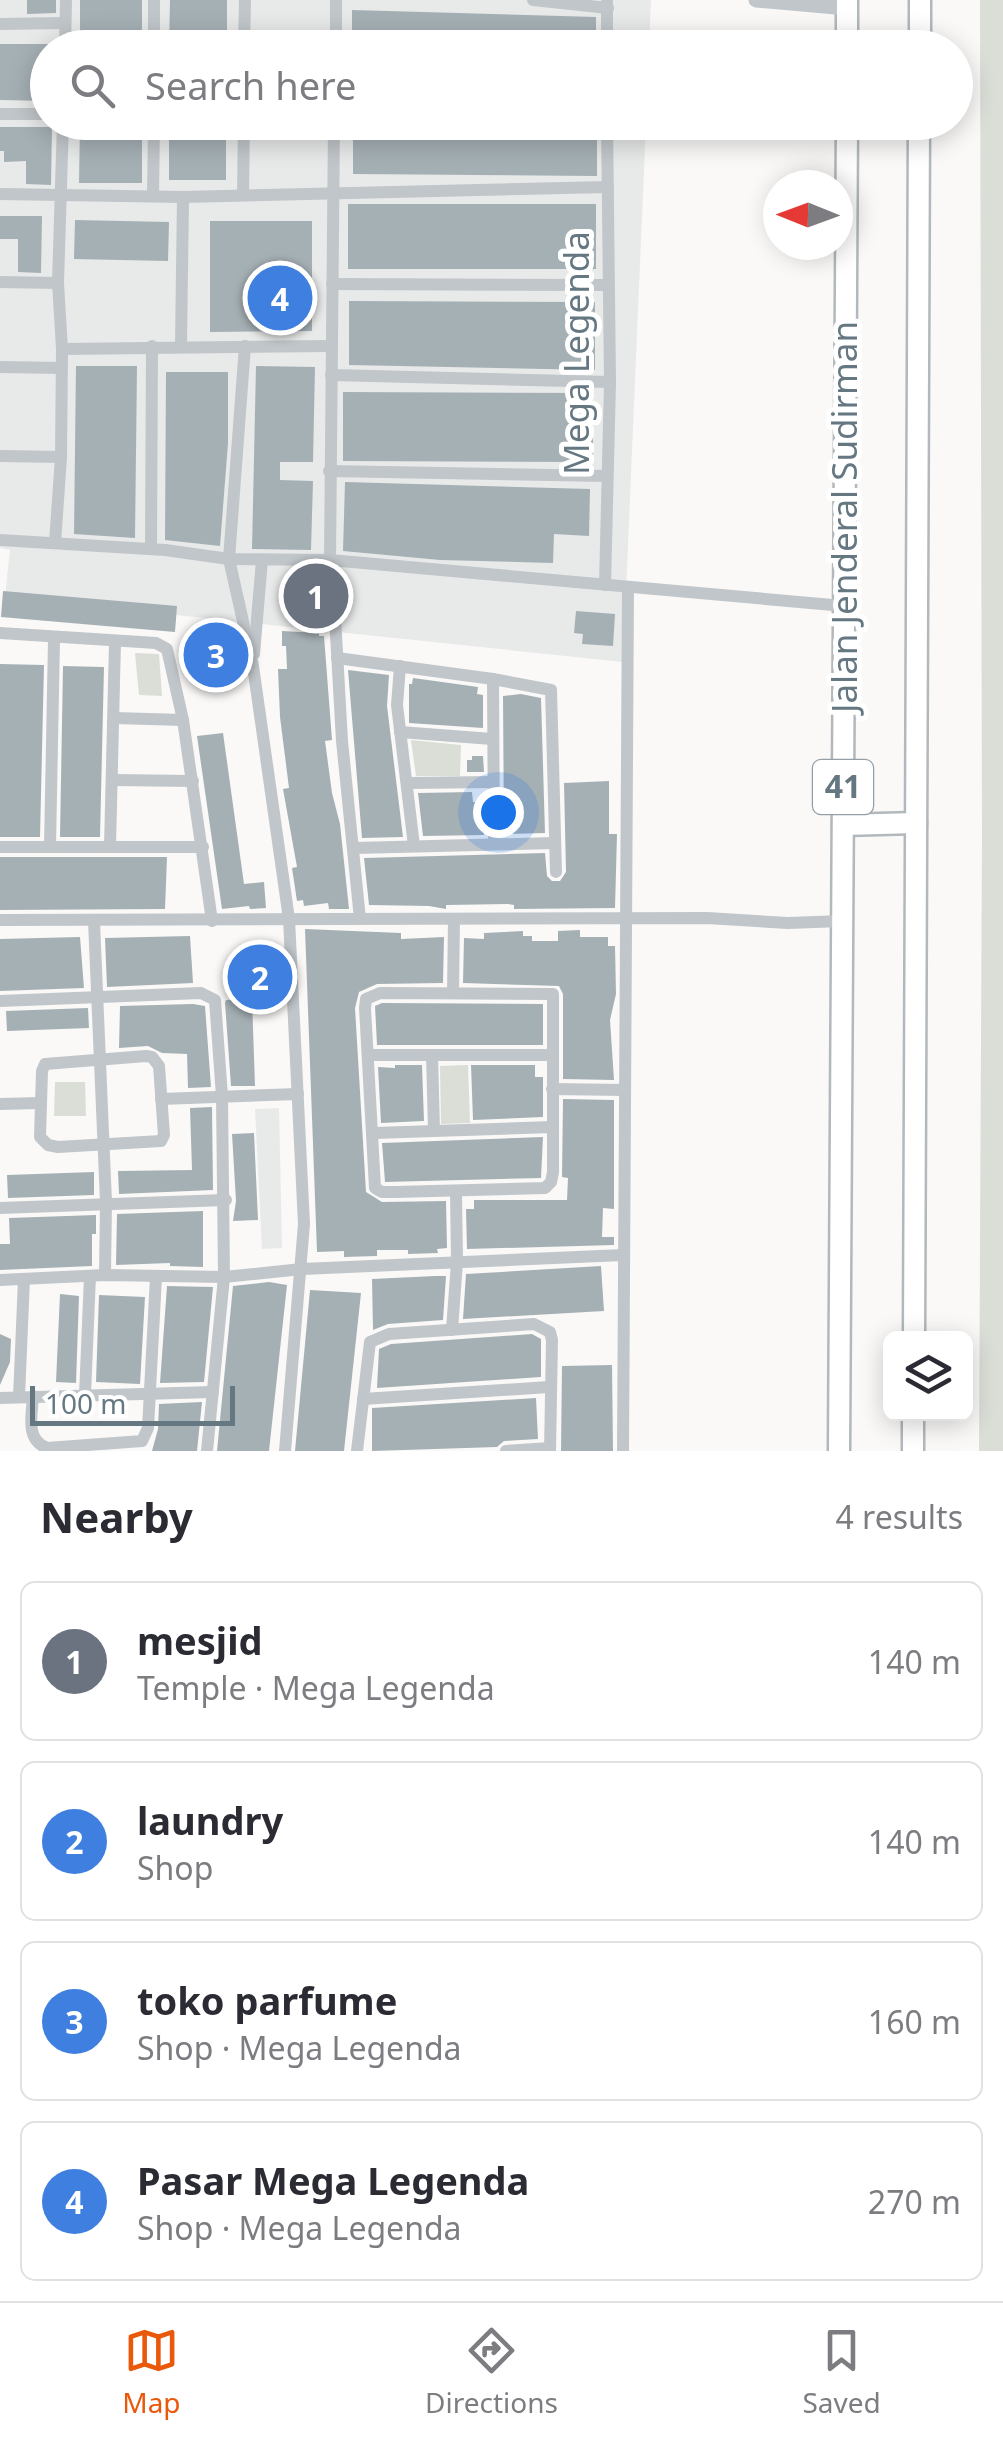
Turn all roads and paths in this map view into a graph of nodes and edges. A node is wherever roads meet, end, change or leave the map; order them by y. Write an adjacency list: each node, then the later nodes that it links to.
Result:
1 (66, 0): 11 (street)
2 (154, 0): 13 (street)
3 (244, 0): 14 (street)
4 (336, 0): 15 (street)
5 (533, 0): 8 (street)
6 (756, 0): 9 (street)
7 (920, 0): 18 (highway)
8 (608, 4): 16 (street)
9 (847, 4): 17 (highway)
10 (0, 24): 11 (street)
11 (65, 24): 12 (street)
12 (65, 30)
13 (154, 30)
14 (244, 30)
15 (336, 30)
16 (608, 30)
17 (847, 30)
18 (920, 30)
19 (0, 114): 20 (street)
20 (30, 114)
21 (63, 140): 31 (street)
22 (154, 140): 33 (street)
23 (244, 140): 32 (street)
24 (334, 140): 29 (street)
25 (608, 140): 28 (street, Mega Legenda)
26 (846, 140): 61 (highway, Jalan Jenderal Sudirman / 41)
27 (920, 140): 77 (highway, Jalan Jenderal Sudirman / 41)
28 (608, 187): 29 (street); 38 (street, Mega Legenda)
29 (333, 192): 32 (street); 37 (street)
30 (0, 194): 31 (street)
31 (61, 195): 33 (street); 36 (street)
32 (243, 195): 34 (street)
33 (153, 196): 34 (street)
34 (183, 197): 40 (street)
35 (0, 282): 36 (street)
36 (58, 283): 43 (street)
37 (332, 284): 38 (street); 42 (street)
38 (608, 285): 47 (street, Mega Legenda)
39 (152, 346): 40 (street); 43 (street); 54 (street)
40 (181, 346): 41 (street)
41 (244, 346): 42 (street); 55 (street)
42 (331, 346): 46 (street)
43 (62, 349): 45 (street)
44 (0, 368): 45 (street)
45 (61, 368): 49 (street)
46 (331, 375): 47 (street); 50 (street)
47 (610, 382): 51 (street, Mega Legenda)
48 (0, 456): 49 (street)
49 (61, 458): 53 (street)
50 (329, 470): 51 (street); 57 (street)
51 (607, 476): 58 (street, Mega Legenda)
52 (0, 540): 53 (street)
53 (55, 543): 54 (street)
54 (150, 549): 55 (street)
55 (229, 559): 56 (street); 66 (street)
56 (262, 560): 57 (street); 66 (street)
57 (330, 560): 58 (street)
58 (605, 584): 59 (street)
59 (628, 587): 61 (street); 93 (street)
60 (334, 599): 65 (street)
61 (844, 606): 78 (highway, Jalan Jenderal Sudirman / 41)
62 (0, 634): 63 (street)
63 (54, 639): 64 (street); 83 (street)
64 (115, 642): 69 (street); 70 (street)
65 (337, 658): 67 (street); 86 (street)
66 (253, 666): 88 (street)
67 (400, 666): 68 (street); 71 (street)
68 (493, 679): 72 (street); 79 (street)
69 (114, 718): 70 (street); 73 (street)
70 (183, 720): 74 (street)
71 (400, 732): 72 (street); 76 (street)
72 (492, 739): 75 (street)
73 (112, 780): 74 (street); 84 (street)
74 (193, 781): 85 (street)
75 (493, 782): 76 (street); 80 (street)
76 (408, 783): 81 (street)
77 (916, 824): 78 (highway); 128 (highway, Jalan Jenderal Sudirman / 41)
78 (843, 825): 95 (highway, Jalan Jenderal Sudirman / 41)
79 (555, 843): 80 (street); 87 (street)
80 (494, 844): 81 (street)
81 (414, 846): 86 (street)
82 (0, 847): 83 (street)
83 (50, 847): 84 (street)
84 (110, 847): 85 (street)
85 (203, 847): 94 (street)
86 (355, 848): 89 (street)
87 (556, 872)
88 (289, 919): 89 (street); 94 (street); 105 (street)
89 (360, 919): 92 (street)
90 (0, 920): 91 (street)
91 (94, 920): 94 (street); 97 (street)
92 (454, 920): 93 (street); 96 (street)
93 (624, 920): 95 (street); 104 (street)
94 (212, 921)
95 (842, 921): 143 (highway, Jalan Jenderal Sudirman / 41)
96 (454, 993): 99 (street); 101 (street)
97 (98, 998): 98 (street); 102 (street); 106 (street)
98 (0, 1001)
99 (370, 1055): 100 (street); 112 (street)
100 (432, 1055): 101 (street); 111 (street)
101 (552, 1055): 103 (street)
102 (100, 1059): 107 (street); 108 (street); 113 (street)
103 (552, 1089): 104 (street); 110 (street)
104 (624, 1090): 118 (street)
105 (298, 1094): 106 (street); 120 (street)
106 (222, 1096): 107 (street); 115 (street)
107 (162, 1099): 113 (street)
108 (40, 1103): 109 (street); 113 (street)
109 (0, 1104)
110 (552, 1126): 111 (street); 114 (street)
111 (434, 1130): 112 (street)
112 (374, 1132): 114 (street)
113 (101, 1145): 116 (street)
114 (456, 1192): 119 (street)
115 (226, 1200): 116 (street); 124 (street)
116 (106, 1202): 117 (street); 121 (street)
117 (0, 1208)
118 (622, 1255): 119 (street); 142 (street)
119 (457, 1262): 120 (street); 127 (street)
120 (302, 1269): 124 (street); 139 (street)
121 (106, 1275): 122 (street); 123 (street)
122 (90, 1276): 125 (street); 132 (street)
123 (156, 1276): 124 (street); 131 (street)
124 (224, 1277): 130 (street)
125 (24, 1278): 126 (street); 133 (street)
126 (0, 1280)
127 (452, 1330): 129 (street); 135 (street)
128 (914, 1331)
129 (549, 1387): 135 (street); 137 (street)
130 (213, 1392): 131 (street); 138 (street)
131 (151, 1394): 132 (street); 133 (street)
132 (84, 1395): 133 (street)
133 (26, 1396): 134 (street)
134 (0, 1398)
135 (363, 1399): 140 (street)
136 (913, 1421): 144 (highway)
137 (550, 1450): 141 (street)
138 (207, 1451)
139 (285, 1451)
140 (356, 1451)
141 (506, 1451)
142 (622, 1451)
143 (840, 1451)
144 (913, 1451)

